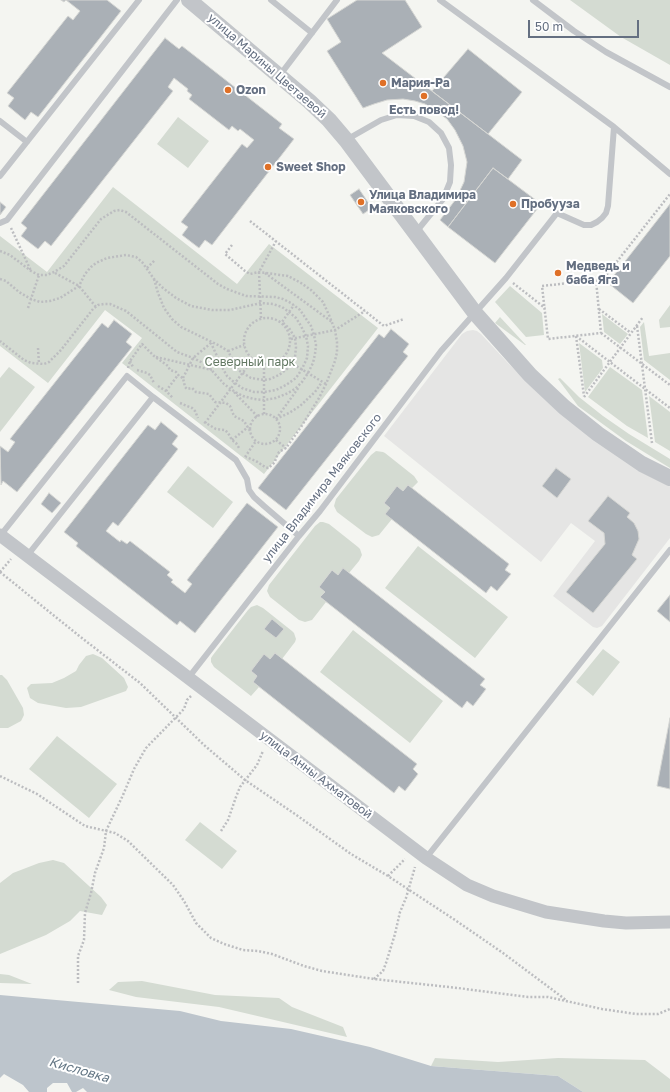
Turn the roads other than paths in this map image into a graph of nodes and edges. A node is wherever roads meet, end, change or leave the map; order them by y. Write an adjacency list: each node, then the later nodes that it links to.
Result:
1 (139, 0): 14 (lane)
2 (177, 0): 17 (lane)
3 (189, 0): 9 (street, улица Марины Цветаевой)
4 (271, 0): 8 (lane)
5 (337, 0): 8 (lane)
6 (440, 0): 12 (lane)
7 (533, 0): 10 (lane)
8 (312, 33): 9 (lane)
9 (279, 76): 13 (street, улица Марины Цветаевой)
10 (670, 87)
11 (0, 121): 14 (lane)
12 (614, 127): 15 (lane); 19 (lane, улица Владимира Маяковского)
13 (346, 140): 18 (street, улица Марины Цветаевой); 18 (lane)
14 (27, 142): 16 (lane)
15 (670, 174)
16 (0, 176)
17 (0, 223)
18 (415, 233): 19 (street, улица Марины Цветаевой)
19 (475, 313): 21 (street, улица Марины Цветаевой); 23 (lane, улица Владимира Маяковского)
20 (156, 399): 22 (lane); 23 (lane); 25 (lane)
21 (670, 478)
22 (0, 535): 25 (street, улица Анны Ахматовой)
23 (299, 536): 26 (lane, улица Владимира Маяковского)
24 (670, 550): 27 (lane)
25 (23, 553): 26 (street, улица Анны Ахматовой)
26 (188, 678): 27 (street, улица Анны Ахматовой)
27 (420, 854): 28 (street, улица Анны Ахматовой)
28 (670, 922)

